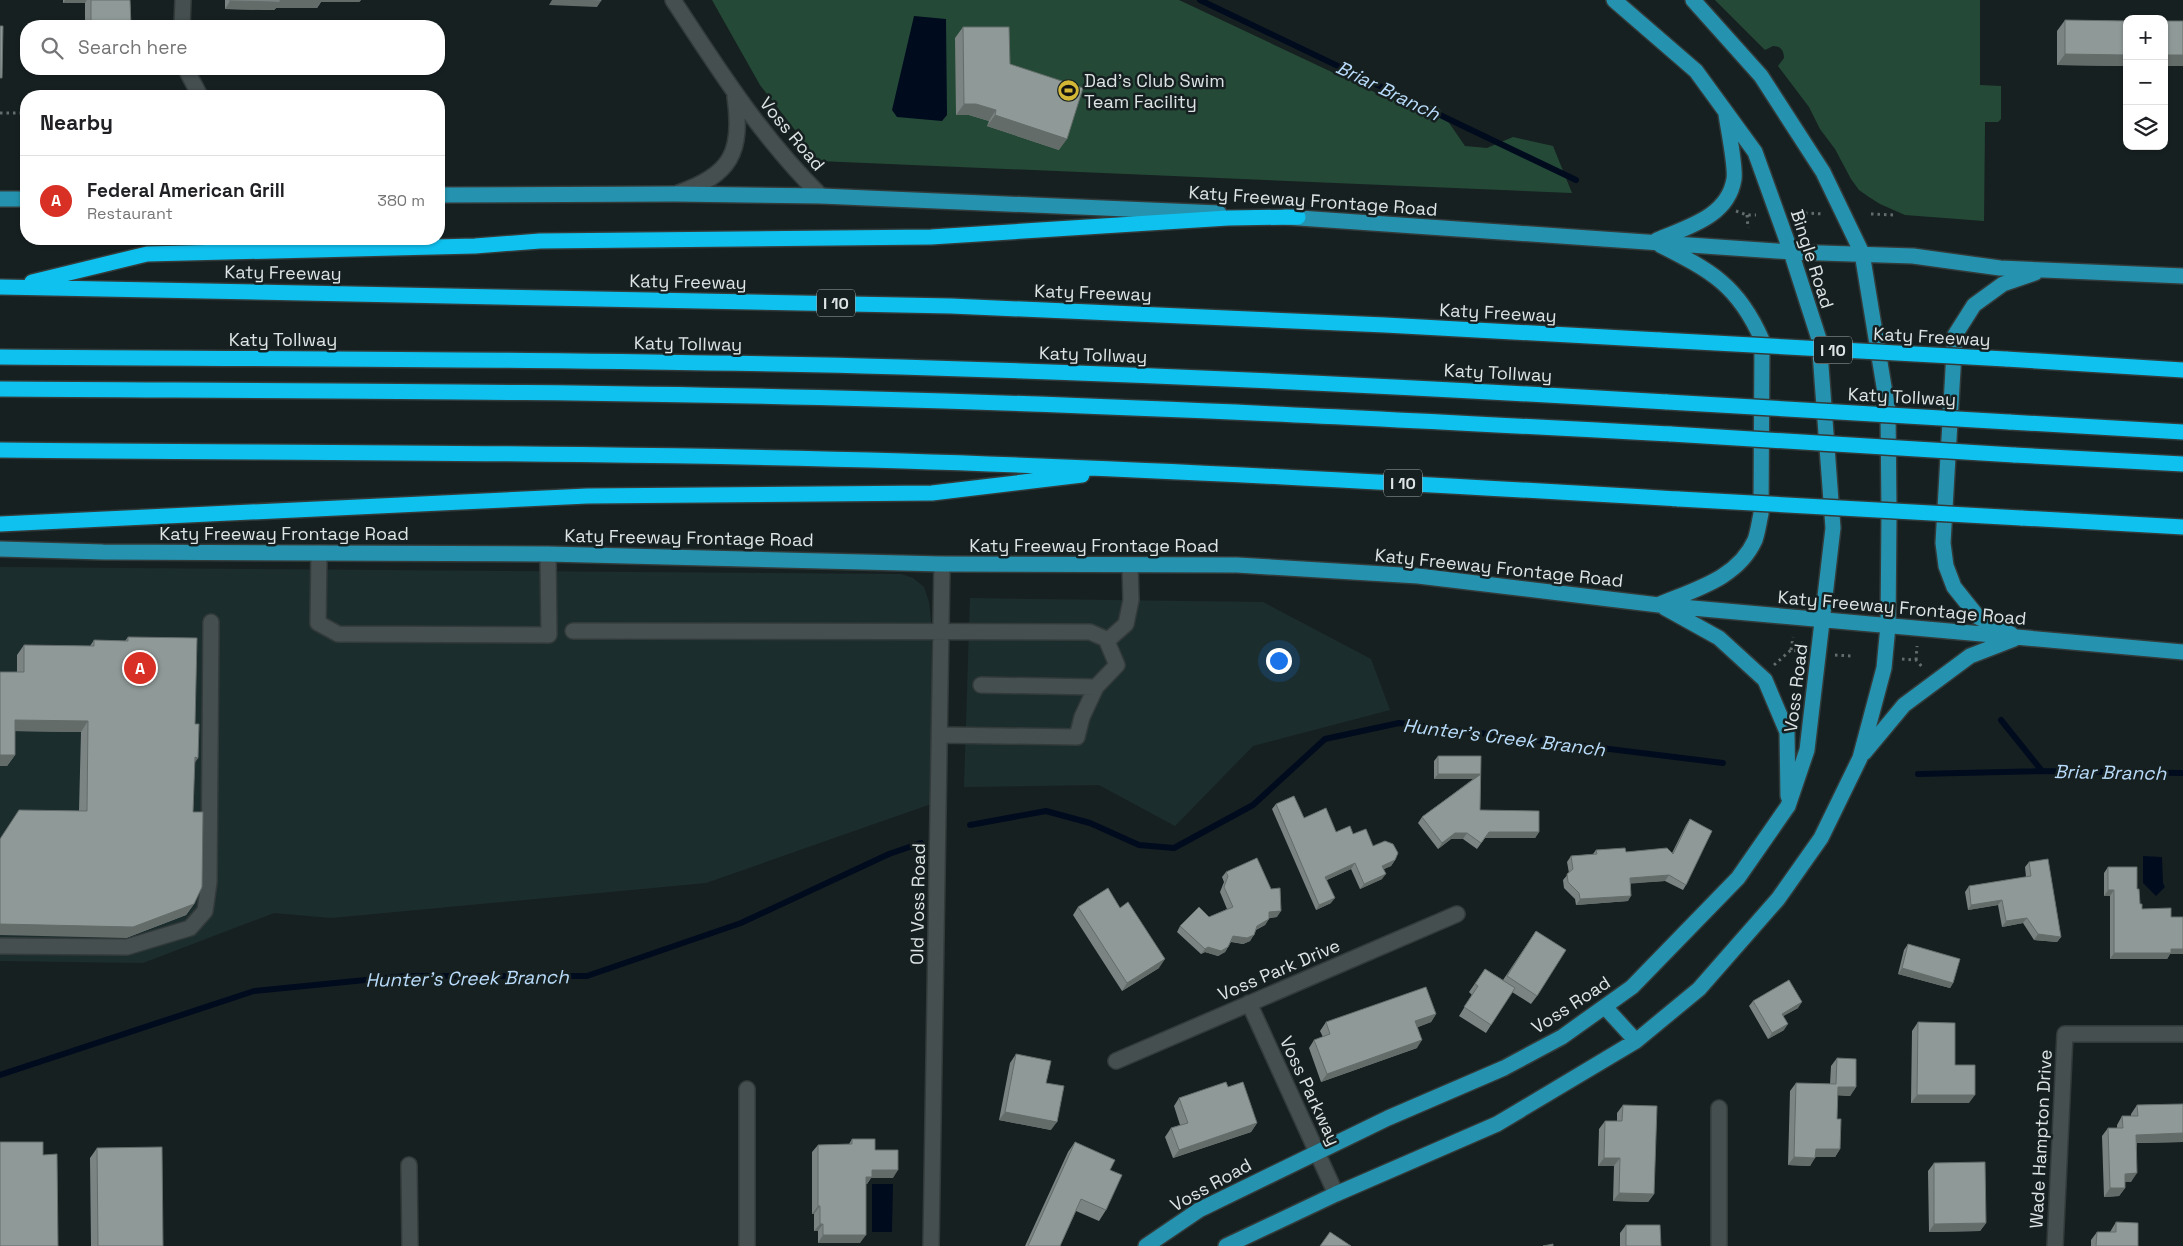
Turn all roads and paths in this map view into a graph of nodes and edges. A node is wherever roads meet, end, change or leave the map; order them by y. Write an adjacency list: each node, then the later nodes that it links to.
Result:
1 (183, 0): 5 (street)
2 (674, 0): 8 (street, Voss Road)
3 (1614, 0): 11 (main road, Bingle Road)
4 (1693, 0): 30 (main road)
5 (182, 20)
6 (189, 75): 7 (street)
7 (197, 90)
8 (735, 96): 12 (street, Voss Road); 14 (street, Voss Road)
9 (0, 113): 10 (path)
10 (20, 113)
11 (1726, 113): 28 (main road); 29 (main road, Bingle Road)
12 (675, 194): 13 (main road, Katy Freeway Frontage Road); 14 (main road, Katy Freeway Frontage Road)
13 (445, 195)
14 (821, 196): 25 (main road, Katy Freeway Frontage Road)
15 (0, 199): 16 (main road)
16 (20, 199)
17 (1734, 210): 22 (path)
18 (1805, 213): 19 (path)
19 (1826, 214)
20 (1871, 214): 21 (path)
21 (1878, 214): 24 (path); 26 (path)
22 (1747, 215): 23 (path); 27 (path)
23 (1756, 215)
24 (1894, 215)
25 (1298, 217): 28 (main road, Katy Freeway Frontage Road); 33 (highway)
26 (1879, 219)
27 (1748, 228)
28 (1653, 242): 29 (main road, Katy Freeway Frontage Road); 48 (main road)
29 (1791, 252): 30 (main road, Katy Freeway Frontage Road); 49 (main road, Bingle Road)
30 (1862, 253): 31 (main road, Katy Freeway Frontage Road); 51 (main road)
31 (2044, 270): 32 (main road, Katy Freeway Frontage Road); 55 (main road)
32 (2183, 276)
33 (5, 287): 35 (highway, Katy Freeway / I 10, bridge)
34 (0, 357): 37 (highway, Katy Tollway, bridge)
35 (2181, 370)
36 (0, 389): 39 (highway, bridge)
37 (2183, 432)
38 (0, 450): 40 (highway, I 10)
39 (2183, 464)
40 (1127, 470): 41 (highway); 42 (highway, I 10, bridge)
41 (0, 524)
42 (2183, 527)
43 (0, 549): 44 (main road, Katy Freeway Frontage Road)
44 (319, 553): 45 (main road, Katy Freeway Frontage Road); 45 (street)
45 (548, 554): 46 (main road, Katy Freeway Frontage Road)
46 (942, 564): 47 (main road, Katy Freeway Frontage Road); 53 (street, Old Voss Road)
47 (1130, 565): 48 (main road, Katy Freeway Frontage Road); 56 (street)
48 (1659, 605): 49 (main road, Katy Freeway Frontage Road); 71 (main road)
49 (1824, 619): 51 (main road, Katy Freeway Frontage Road); 71 (main road, Voss Road)
50 (211, 622): 73 (street)
51 (1888, 626): 55 (main road, Katy Freeway Frontage Road); 70 (main road)
52 (573, 631): 53 (street)
53 (941, 632): 56 (street); 69 (street, Old Voss Road)
54 (1793, 637): 58 (path)
55 (2018, 637): 60 (main road, Katy Freeway Frontage Road); 70 (main road)
56 (1107, 641): 68 (street)
57 (1917, 646): 64 (path)
58 (1792, 650): 59 (path); 65 (path)
59 (1805, 652)
60 (2183, 652)
61 (1830, 654): 62 (path)
62 (1852, 656)
63 (1902, 659): 64 (path)
64 (1916, 660): 66 (path)
65 (1774, 665)
66 (1924, 669)
67 (981, 685): 68 (street)
68 (1096, 687): 69 (street)
69 (940, 735): 86 (street, Old Voss Road)
70 (1860, 758): 77 (main road)
71 (1788, 806): 75 (main road, Voss Road)
72 (1457, 914): 74 (street, Voss Park Drive)
73 (0, 946)
74 (1249, 1003): 78 (street, Voss Park Drive); 81 (street, Voss Parkway)
75 (1605, 1007): 77 (main road); 81 (main road, Voss Road)
76 (2183, 1034): 90 (street, Wade Hampton Drive)
77 (1636, 1041): 83 (main road)
78 (1116, 1061)
79 (747, 1089): 85 (street)
80 (1719, 1108): 89 (street)
81 (1316, 1151): 83 (street, Voss Parkway); 87 (main road, Voss Road)
82 (409, 1166): 84 (street)
83 (1336, 1194): 88 (main road)
84 (410, 1246)
85 (747, 1246)
86 (931, 1246)
87 (1146, 1246)
88 (1226, 1246)
89 (1719, 1246)
90 (2055, 1246)

